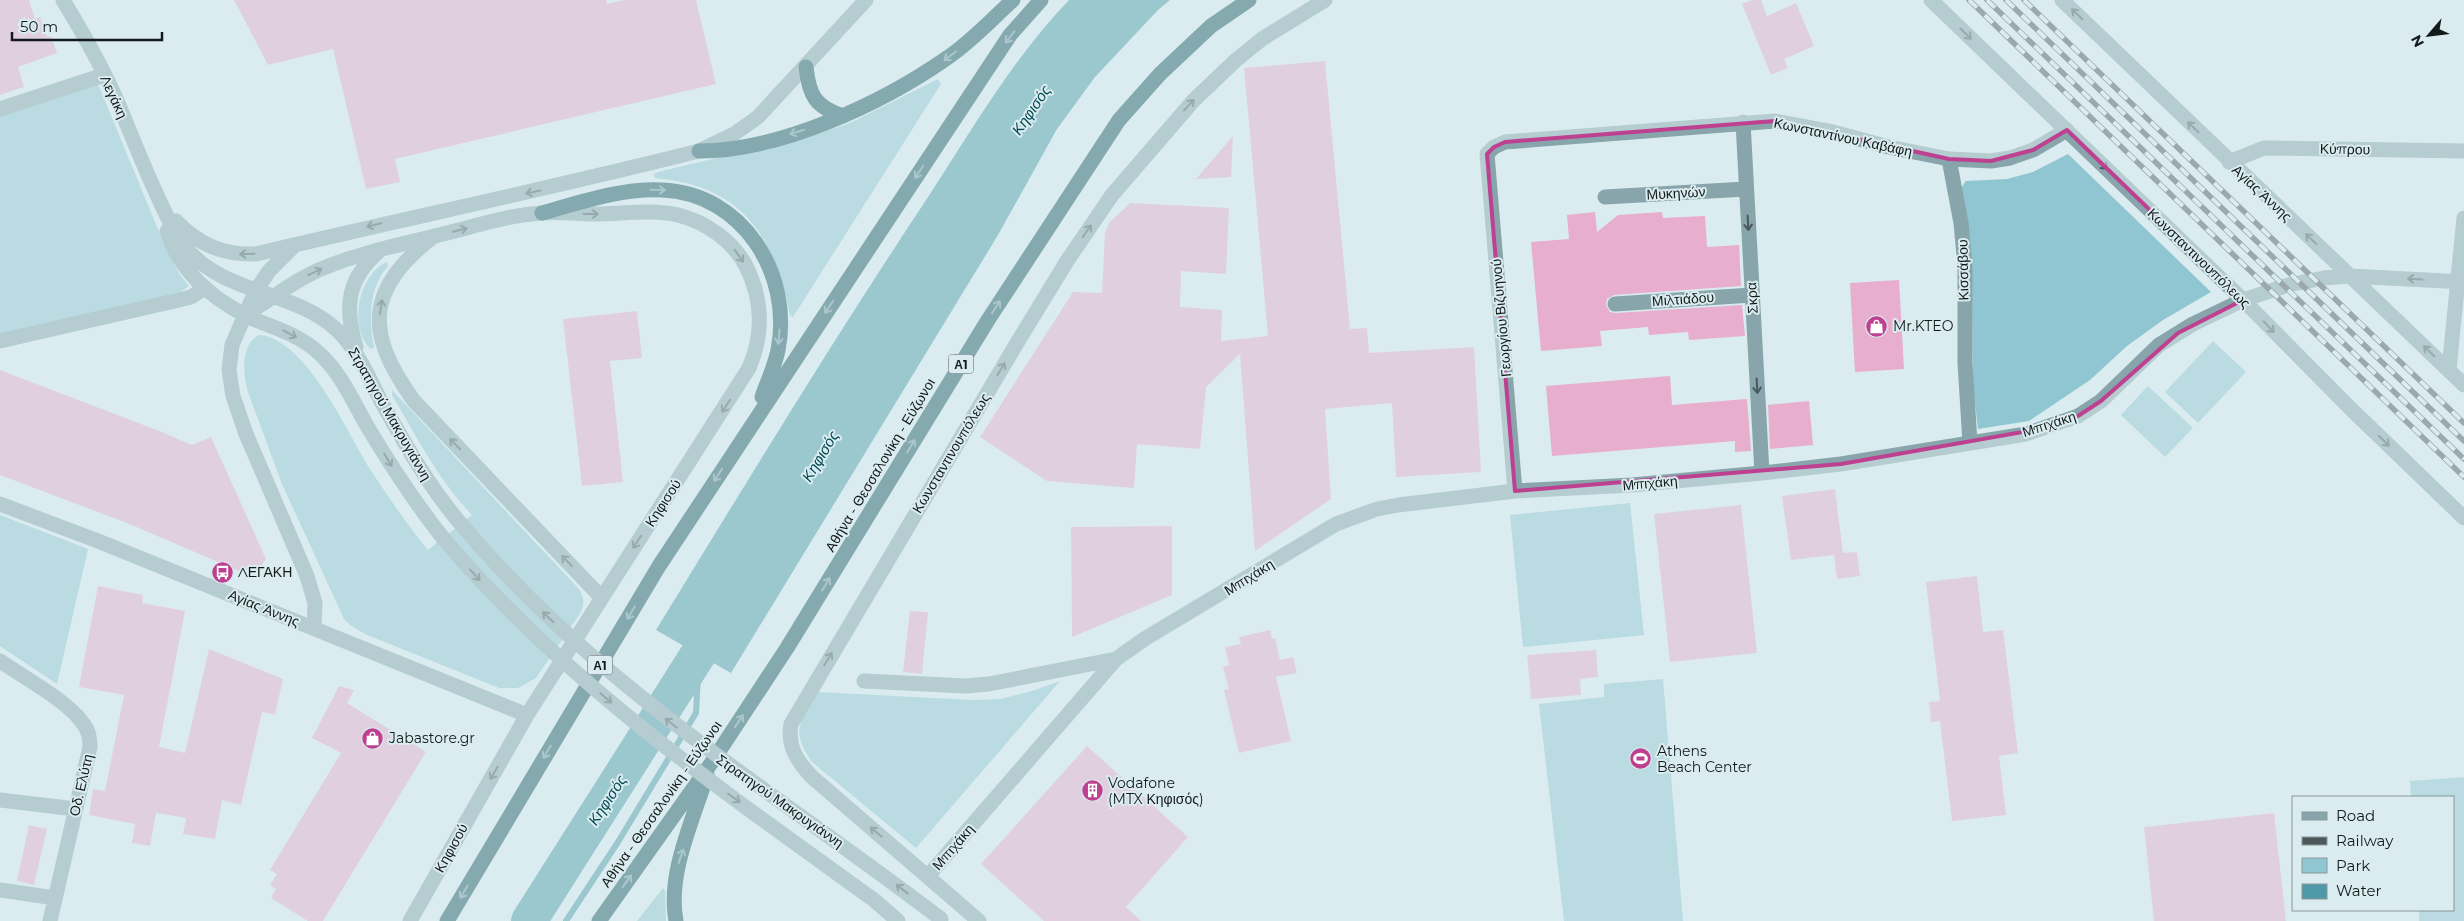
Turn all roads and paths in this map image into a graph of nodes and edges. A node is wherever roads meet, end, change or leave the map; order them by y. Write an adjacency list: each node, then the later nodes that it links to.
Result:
1 (63, 0): 10 (street, Λεγάκη)
2 (866, 0): 9 (street)
3 (1012, 0): 12 (highway, one-way to 12)
4 (1041, 0): 42 (highway, Α1, one-way to 42)
5 (1249, 0): 54 (highway, Αθήνα - Θεσσαλονίκη - Εύζωνοι / Α1, one-way to 5)
6 (1325, 0): 57 (street, Κωνσταντινουπόλεως, one-way to 6)
7 (1931, 0): 14 (street, Κωνσταντινουπόλεως, one-way to 14)
8 (2062, 0): 19 (street, Αγίας Άννης, one-way to 8)
9 (806, 67): 12 (highway); 16 (street)
10 (104, 74): 11 (street); 22 (street, Λεγάκη)
11 (0, 109)
12 (843, 116): 16 (highway, one-way to 16)
13 (1743, 122): 15 (street, Κωνσταντίνου Καβάφη); 18 (street, Κωνσταντίνου Καβάφη); 20 (street, Σκρα)
14 (2067, 130): 18 (street, Κωνσταντίνου Καβάφη); 34 (street, Κωνσταντινουπόλεως, one-way to 34)
15 (1494, 147): 45 (street, Γεωργίου Βιζυηνού)
16 (699, 151): 26 (street, one-way to 26)
17 (2464, 151): 19 (street, Κύπρου)
18 (1949, 158): 43 (street, Κισσάβου)
19 (2229, 162): 28 (street, Αγίας Άννης, one-way to 19)
20 (1746, 189): 21 (street, Μυκηνών); 32 (street, Σκρα, one-way to 32)
21 (1605, 197)
22 (158, 198): 26 (street, one-way to 22); 30 (street, Στρατηγού Μακρυγιάννη); 31 (street, Στρατηγού Μακρυγιάννη)
23 (542, 213): 25 (street, Κηφισού, one-way to 23); 42 (highway, one-way to 42); 48 (street, Κηφισού, one-way to 48)
24 (2464, 218): 29 (street)
25 (434, 236): 27 (street, Κηφισού); 48 (street, one-way to 25)
26 (295, 245): 31 (street)
27 (379, 250): 33 (street, Κηφισού, one-way to 27); 38 (street)
28 (2350, 276): 29 (street, Μπιχάκη, one-way to 28); 34 (street, Μπιχάκη); 40 (street, Αγίας Άννης, one-way to 28)
29 (2460, 281): 39 (street)
30 (204, 288): 36 (street, Στρατηγού Μακρυγιάννη); 37 (street)
31 (255, 292): 33 (street, Στρατηγού Μακρυγιάννη); 36 (street)
32 (1752, 295): 35 (street, Μιλτιάδου); 44 (street, Σκρα, one-way to 44)
33 (274, 298): 36 (street, Κηφισού); 38 (street, Στρατηγού Μακρυγιάννη)
34 (2243, 300): 43 (street, Μπιχάκη); 47 (street, Κωνσταντινουπόλεως, one-way to 47)
35 (1615, 304)
36 (245, 315): 49 (street); 66 (street, Στρατηγού Μακρυγιάννη, one-way to 66, bridge)
37 (0, 341)
38 (357, 354): 60 (street, Στρατηγού Μακρυγιάννη, one-way to 38, bridge)
39 (2457, 355): 40 (street)
40 (2449, 370): 41 (street, Αγίας Άννης)
41 (2464, 385)
42 (754, 420): 63 (highway, Α1, one-way to 63)
43 (1970, 443): 44 (street, Μπιχάκη)
44 (1762, 473): 45 (street, Μπιχάκη)
45 (1515, 491): 50 (street, Μπιχάκη)
46 (0, 504): 49 (street, Αγίας Άννης)
47 (2464, 518)
48 (601, 596): 53 (street, Κηφισού)
49 (314, 628): 53 (street, Αγίας Άννης)
50 (1116, 659): 52 (street); 57 (street, Μπιχάκη)
51 (0, 661): 56 (street, Οδ. Ελύτη)
52 (864, 681)
53 (527, 715): 62 (street, Κηφισού, one-way to 62)
54 (712, 762): 64 (highway, Αθήνα - Θεσσαλονίκη - Εύζωνοι / Α1, one-way to 54); 65 (highway, one-way to 54)
55 (0, 800): 56 (street)
56 (76, 809): 59 (street, Οδ. Ελύτη)
57 (928, 876): 67 (street, Κωνσταντινουπόλεως)
58 (0, 890): 59 (street)
59 (55, 898): 61 (street, Οδ. Ελύτη)
60 (942, 920)
61 (50, 921)
62 (410, 921)
63 (447, 921)
64 (598, 921)
65 (676, 921)
66 (898, 921)
67 (979, 921)

